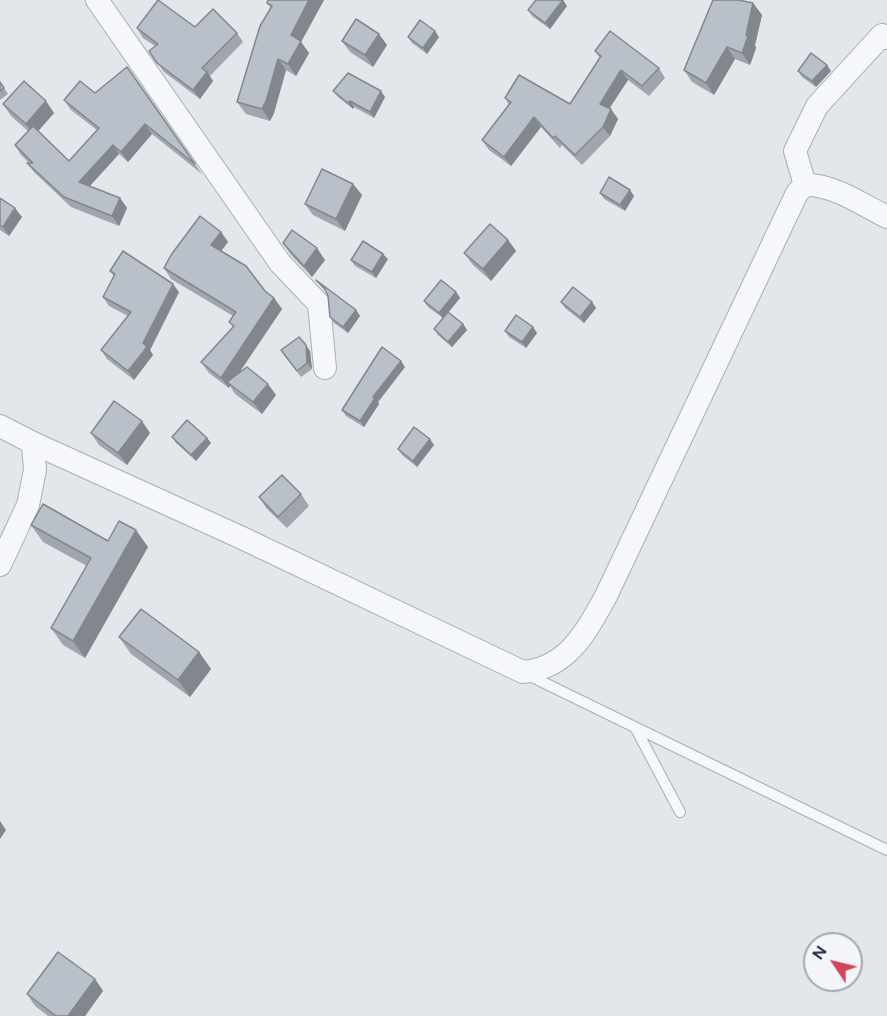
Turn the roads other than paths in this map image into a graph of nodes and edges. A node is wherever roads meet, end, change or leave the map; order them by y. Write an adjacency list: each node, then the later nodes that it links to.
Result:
1 (98, 0): 5 (street)
2 (887, 38): 3 (street)
3 (805, 185): 4 (street); 9 (street)
4 (887, 217)
5 (325, 368)
6 (0, 426): 7 (street)
7 (33, 443): 8 (street); 9 (street)
8 (0, 565)
9 (523, 672): 10 (lane)
10 (636, 729): 11 (lane); 12 (lane)
11 (680, 812)
12 (887, 850)

